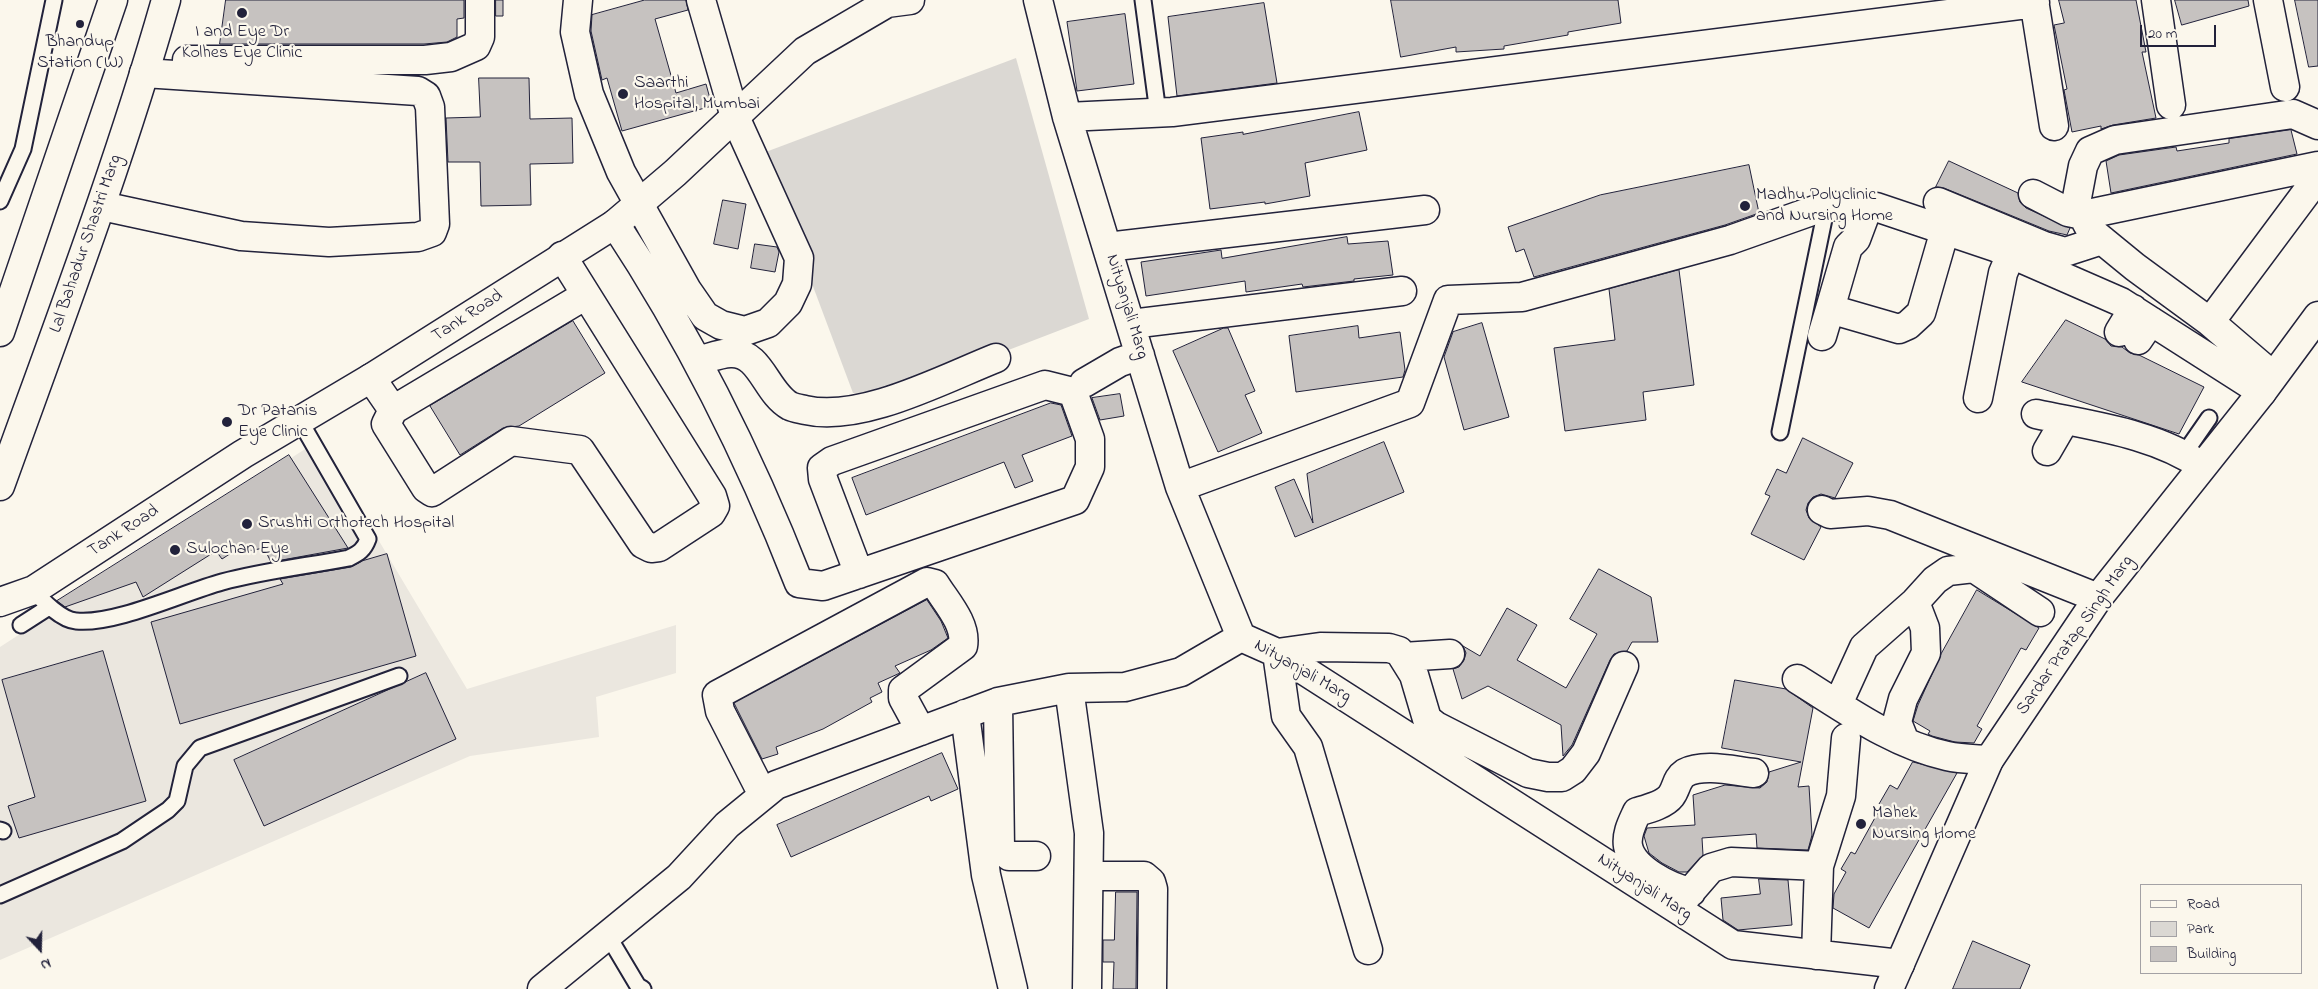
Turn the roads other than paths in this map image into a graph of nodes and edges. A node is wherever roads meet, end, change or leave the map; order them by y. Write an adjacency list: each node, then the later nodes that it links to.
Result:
1 (54, 0): 24 (lane)
2 (113, 0): 44 (street)
3 (166, 0): 13 (street, Lal Bahadur Shastri Marg)
4 (480, 0): 13 (street)
5 (578, 0): 26 (street)
6 (701, 0): 17 (street)
7 (910, 0): 17 (street, Tank Road)
8 (1038, 0): 18 (street, Nityanjali Marg)
9 (1143, 0): 16 (lane)
10 (2156, 0): 15 (street)
11 (2268, 0): 14 (street)
12 (2035, 2): 16 (street); 20 (street)
13 (146, 67): 27 (street, Lal Bahadur Shastri Marg); 27 (street)
14 (2286, 87)
15 (2171, 105)
16 (1158, 113): 18 (street)
17 (735, 117): 26 (street, Tank Road); 26 (street)
18 (1067, 117): 35 (street, Nityanjali Marg)
19 (2318, 125): 31 (street)
20 (2054, 126)
21 (2318, 166): 31 (street)
22 (2318, 177): 42 (street)
23 (2033, 194): 31 (street)
24 (0, 201)
25 (1938, 202): 34 (street)
26 (639, 204): 32 (street, Tank Road)
27 (102, 206): 61 (street, Lal Bahadur Shastri Marg)
28 (1868, 207): 30 (street); 33 (street); 40 (street)
29 (1425, 210): 35 (street)
30 (1825, 213): 58 (lane); 62 (street)
31 (2083, 215): 34 (street)
32 (615, 224): 37 (street, Tank Road); 48 (street)
33 (1945, 230): 36 (street); 40 (street)
34 (2102, 240): 42 (street)
35 (1108, 247): 43 (street, Nityanjali Marg)
36 (2010, 254): 51 (street); 52 (street)
37 (562, 256): 39 (street); 49 (street, Tank Road)
38 (1402, 291): 43 (street)
39 (586, 295): 53 (street); 53 (street)
40 (1830, 309): 45 (street)
41 (2318, 316): 51 (street, Sardar Pratap Singh Marg)
42 (2210, 322): 51 (street)
43 (1131, 324): 46 (street, Nityanjali Marg)
44 (0, 332)
45 (1822, 336)
46 (1140, 355): 50 (street); 62 (street, Nityanjali Marg)
47 (996, 358): 48 (street)
48 (698, 361): 64 (street)
49 (371, 378): 53 (street); 57 (street, Tank Road)
50 (1084, 383)
51 (2267, 384): 60 (street, Sardar Pratap Singh Marg)
52 (1978, 398)
53 (393, 410)
54 (2036, 414): 56 (street)
55 (2209, 418): 60 (lane)
56 (2065, 420): 59 (street); 60 (street)
57 (300, 421): 65 (street, Tank Road); 65 (lane)
58 (1780, 432)
59 (2047, 451)
60 (2193, 460): 66 (street, Sardar Pratap Singh Marg)
61 (0, 486)
62 (1180, 487): 71 (street, Nityanjali Marg)
63 (1822, 510): 66 (street)
64 (859, 574): 64 (street)
65 (42, 598): 67 (street, Tank Road); 70 (lane)
66 (2098, 598): 85 (street, Sardar Pratap Singh Marg)
67 (0, 602)
68 (1915, 602): 69 (street); 80 (street); 84 (street)
69 (2040, 612)
70 (22, 625)
71 (1241, 637): 72 (street, Nityanjali Marg); 78 (street)
72 (1277, 653): 74 (street); 92 (street, Nityanjali Marg); 94 (street)
73 (1450, 654): 74 (street)
74 (1404, 657): 75 (street)
75 (1624, 666)
76 (399, 676): 91 (lane)
77 (1797, 680): 80 (street)
78 (1069, 688): 79 (street); 90 (street)
79 (998, 702): 81 (street); 88 (street)
80 (1838, 704): 84 (street)
81 (965, 714): 82 (street); 99 (street)
82 (921, 731): 87 (street); 87 (street)
83 (1846, 738): 89 (street)
84 (1905, 742): 85 (street)
85 (1989, 760): 96 (street, Sardar Pratap Singh Marg)
86 (1754, 773): 92 (street)
87 (763, 795): 93 (street)
88 (1036, 856)
89 (1819, 866): 92 (street); 95 (street)
90 (1088, 876): 100 (street); 101 (street)
91 (0, 895)
92 (1683, 900): 95 (street, Nityanjali Marg)
93 (607, 934): 97 (street); 98 (lane)
94 (1368, 950)
95 (1816, 955): 96 (street, Nityanjali Marg)
96 (1900, 964): 102 (street, Sardar Pratap Singh Marg)
97 (542, 989)
98 (643, 989)
99 (1013, 989)
100 (1087, 989)
101 (1152, 989)
102 (1889, 989)

